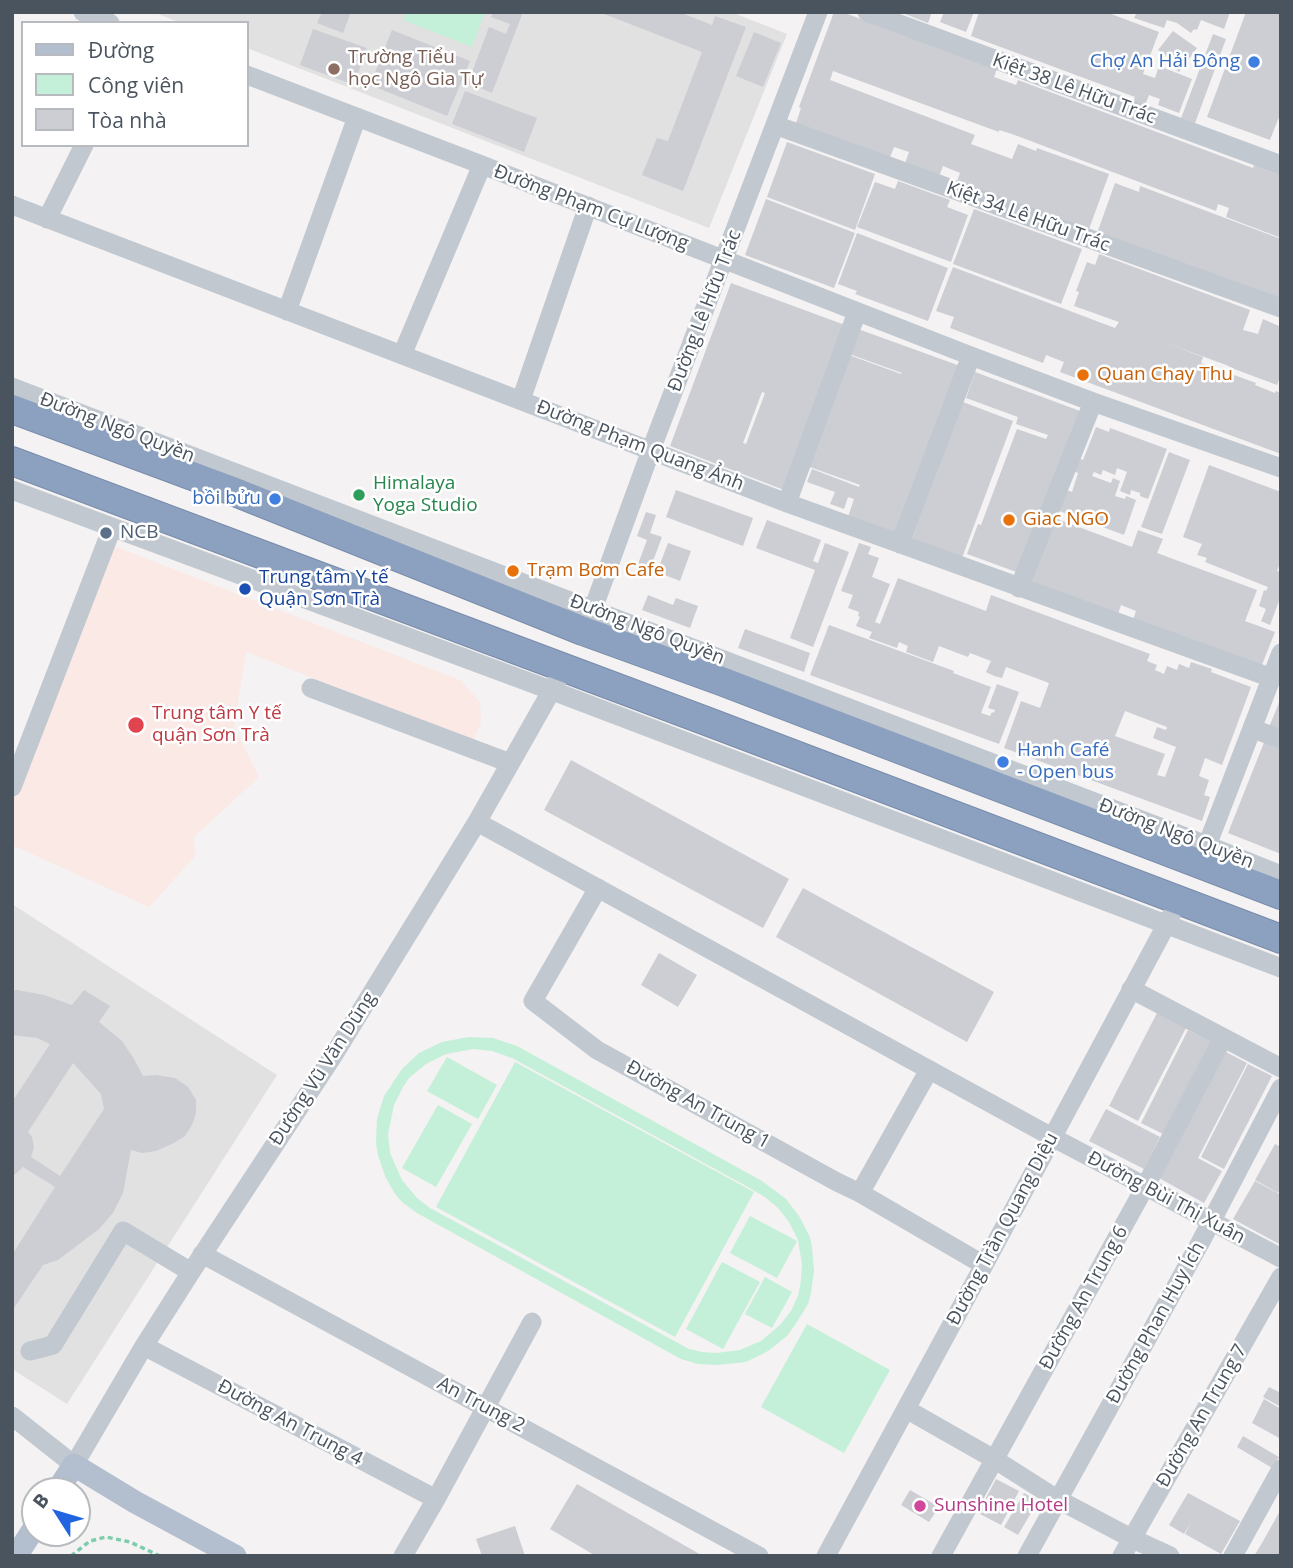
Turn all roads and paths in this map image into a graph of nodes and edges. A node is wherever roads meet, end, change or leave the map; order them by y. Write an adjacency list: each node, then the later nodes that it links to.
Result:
1 (83, 12): 4 (street)
2 (818, 12): 7 (street, Đường Lê Hữu Trác)
3 (867, 12): 10 (street, Kiệt 38 Lê Hữu Trác)
4 (105, 21)
5 (248, 75): 6 (street, Đường Phạm Cự Lượng)
6 (357, 117): 9 (street, Đường Phạm Cự Lượng); 16 (street)
7 (775, 125): 14 (street, Đường Lê Hữu Trác); 15 (street, Kiệt 34 Lê Hữu Trác)
8 (84, 147): 13 (street)
9 (482, 165): 12 (street, Đường Phạm Cự Lượng); 18 (street, Đường Phạm Cự Lượng)
10 (1281, 165)
11 (12, 205): 13 (street, Đường Phạm Quang Ảnh)
12 (588, 206): 14 (street, Đường Phạm Cự Lượng); 21 (street)
13 (47, 219): 16 (street, Đường Phạm Quang Ảnh)
14 (724, 260): 17 (street, Đường Phạm Cự Lượng); 24 (street, Đường Lê Hữu Trác)
15 (1281, 308)
16 (287, 311): 18 (street, Đường Phạm Quang Ảnh)
17 (857, 312): 19 (street, Đường Phạm Cự Lượng); 28 (street)
18 (402, 355): 21 (street, Đường Phạm Quang Ảnh)
19 (971, 356): 22 (street, Đường Phạm Cự Lượng); 30 (street)
20 (12, 387): 32 (street, Đường Ngô Quyền)
21 (520, 400): 24 (street, Đường Phạm Quang Ảnh)
22 (1093, 402): 26 (street, Đường Phạm Cự Lượng); 31 (street)
23 (12, 409): 32 (highway, Đường Ngô Quyền)
24 (651, 450): 28 (street, Đường Phạm Quang Ảnh); 32 (street, Đường Lê Hữu Trác)
25 (13, 462): 35 (highway)
26 (1281, 468)
27 (12, 490): 29 (street)
28 (787, 503): 30 (street, Đường Phạm Quang Ảnh)
29 (112, 528): 35 (street); 40 (street)
30 (900, 544): 31 (street, Đường Phạm Quang Ảnh)
31 (1020, 588): 34 (street, Đường Phạm Quang Ảnh)
32 (588, 621): 35 (highway); 42 (highway, Đường Ngô Quyền)
33 (1281, 653): 34 (street)
34 (1272, 678): 37 (street)
35 (558, 679): 39 (street, Đường Vũ Văn Dũng); 46 (highway)
36 (311, 688): 39 (street)
37 (1253, 729): 38 (street); 42 (street)
38 (1281, 739)
39 (510, 763): 41 (street, Đường Vũ Văn Dũng)
40 (12, 787)
41 (477, 822): 44 (street); 58 (street, Đường Vũ Văn Dũng)
42 (1204, 854): 43 (street, Đường Ngô Quyền); 45 (highway, Đường Ngô Quyền)
43 (1281, 875)
44 (598, 888): 52 (street); 56 (street, Đường An Trung 1)
45 (1281, 895)
46 (1172, 913): 47 (highway); 48 (street); 49 (street, Đường Trần Quang Diệu)
47 (1281, 939)
48 (1281, 968)
49 (1131, 989): 50 (street); 54 (street, Đường Trần Quang Diệu)
50 (1223, 1038): 51 (street); 55 (street, Đường An Trung 6)
51 (1281, 1069)
52 (929, 1070): 54 (street); 56 (street)
53 (1281, 1088): 57 (street, Đường Phan Huy Ích)
54 (1052, 1138): 55 (street, Đường Bùi Thị Xuân); 60 (street, Đường Trần Quang Diệu)
55 (1145, 1187): 57 (street, Đường Bùi Thị Xuân); 69 (street, Đường An Trung 6)
56 (860, 1193): 60 (street)
57 (1211, 1222): 59 (street, Đường Bùi Thị Xuân); 74 (street, Đường Phan Huy Ích)
58 (202, 1254): 61 (street, Đường Vũ Văn Dũng); 66 (street, An Trung 2)
59 (1281, 1258)
60 (984, 1265): 67 (street, Đường Trần Quang Diệu)
61 (191, 1272): 64 (street, Đường Vũ Văn Dũng); 65 (street)
62 (1281, 1277): 75 (street, Đường An Trung 7)
63 (532, 1322): 66 (street)
64 (144, 1346): 70 (street, Đường Vũ Văn Dũng); 73 (street, Đường An Trung 4)
65 (30, 1351)
66 (485, 1408): 73 (street); 80 (street, An Trung 2)
67 (906, 1409): 69 (street); 81 (street, Đường Trần Quang Diệu)
68 (12, 1416): 70 (street)
69 (994, 1459): 74 (street); 82 (street, Đường An Trung 6)
70 (74, 1465): 71 (main road); 78 (main road)
71 (66, 1477)
72 (1279, 1477): 85 (street)
73 (436, 1499): 79 (street)
74 (1057, 1499): 75 (street); 83 (street, Đường Phan Huy Ích)
75 (1127, 1547): 84 (street)
76 (71, 1556): 77 (path)
77 (160, 1556)
78 (235, 1556)
79 (403, 1556)
80 (760, 1556)
81 (826, 1556)
82 (941, 1556)
83 (1027, 1556)
84 (1170, 1556)
85 (1233, 1556)

